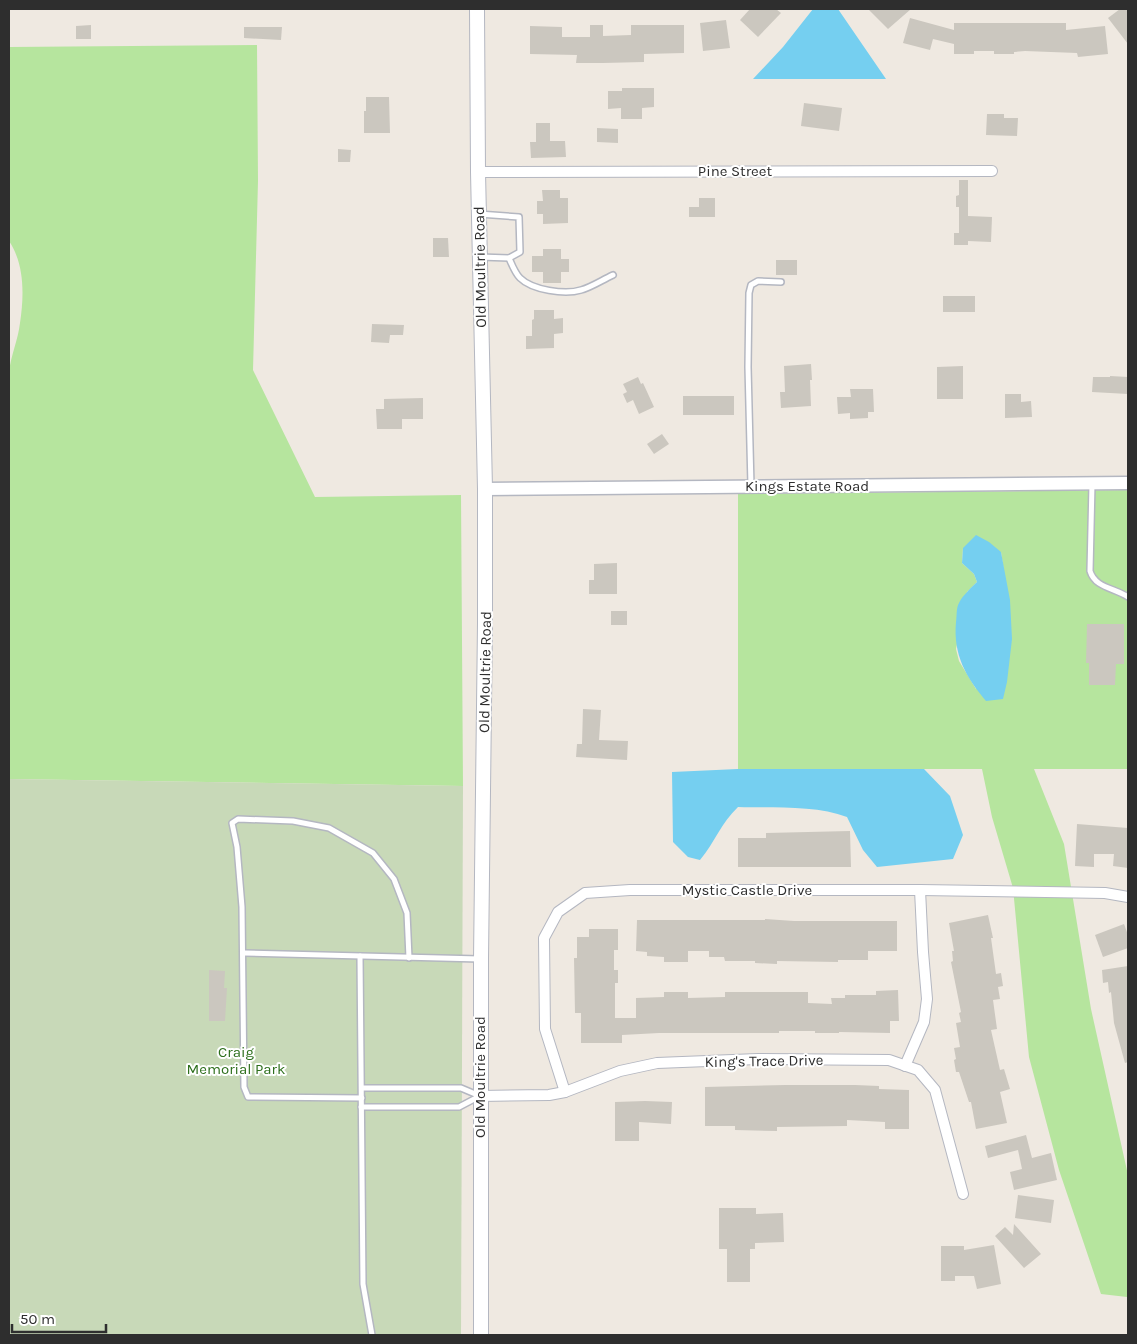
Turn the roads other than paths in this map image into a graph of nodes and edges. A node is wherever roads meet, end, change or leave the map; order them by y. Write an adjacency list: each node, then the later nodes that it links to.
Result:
1 (477, 9): 2 (main road, Old Moultrie Road)
2 (478, 172): 3 (street, Pine Street); 4 (main road, Old Moultrie Road)
3 (992, 172)
4 (478, 214): 5 (main road, Old Moultrie Road); 6 (lane)
5 (480, 257): 6 (lane); 12 (main road, Old Moultrie Road)
6 (508, 258): 7 (lane)
7 (613, 275)
8 (781, 282): 11 (lane)
9 (1092, 483): 10 (street, Kings Estate Road); 11 (street, Kings Estate Road); 13 (lane)
10 (1128, 483)
11 (751, 486): 12 (street, Kings Estate Road)
12 (485, 489): 19 (main road, Old Moultrie Road)
13 (1128, 596)
14 (920, 890): 15 (street, Mystic Castle Drive); 20 (street); 22 (street, Mystic Castle Drive)
15 (1128, 897)
16 (244, 953): 17 (lane); 18 (lane); 24 (lane)
17 (360, 956): 18 (lane); 21 (lane)
18 (409, 958): 19 (lane)
19 (481, 959): 23 (main road, Old Moultrie Road)
20 (905, 1066): 22 (street, King's Trace Drive); 26 (street, King's Trace Drive)
21 (362, 1088): 23 (lane); 24 (lane)
22 (564, 1092): 23 (street, King's Trace Drive)
23 (480, 1096): 25 (lane); 28 (main road, Old Moultrie Road)
24 (362, 1098): 25 (lane)
25 (362, 1107): 27 (lane)
26 (963, 1194)
27 (372, 1335)
28 (481, 1335)

